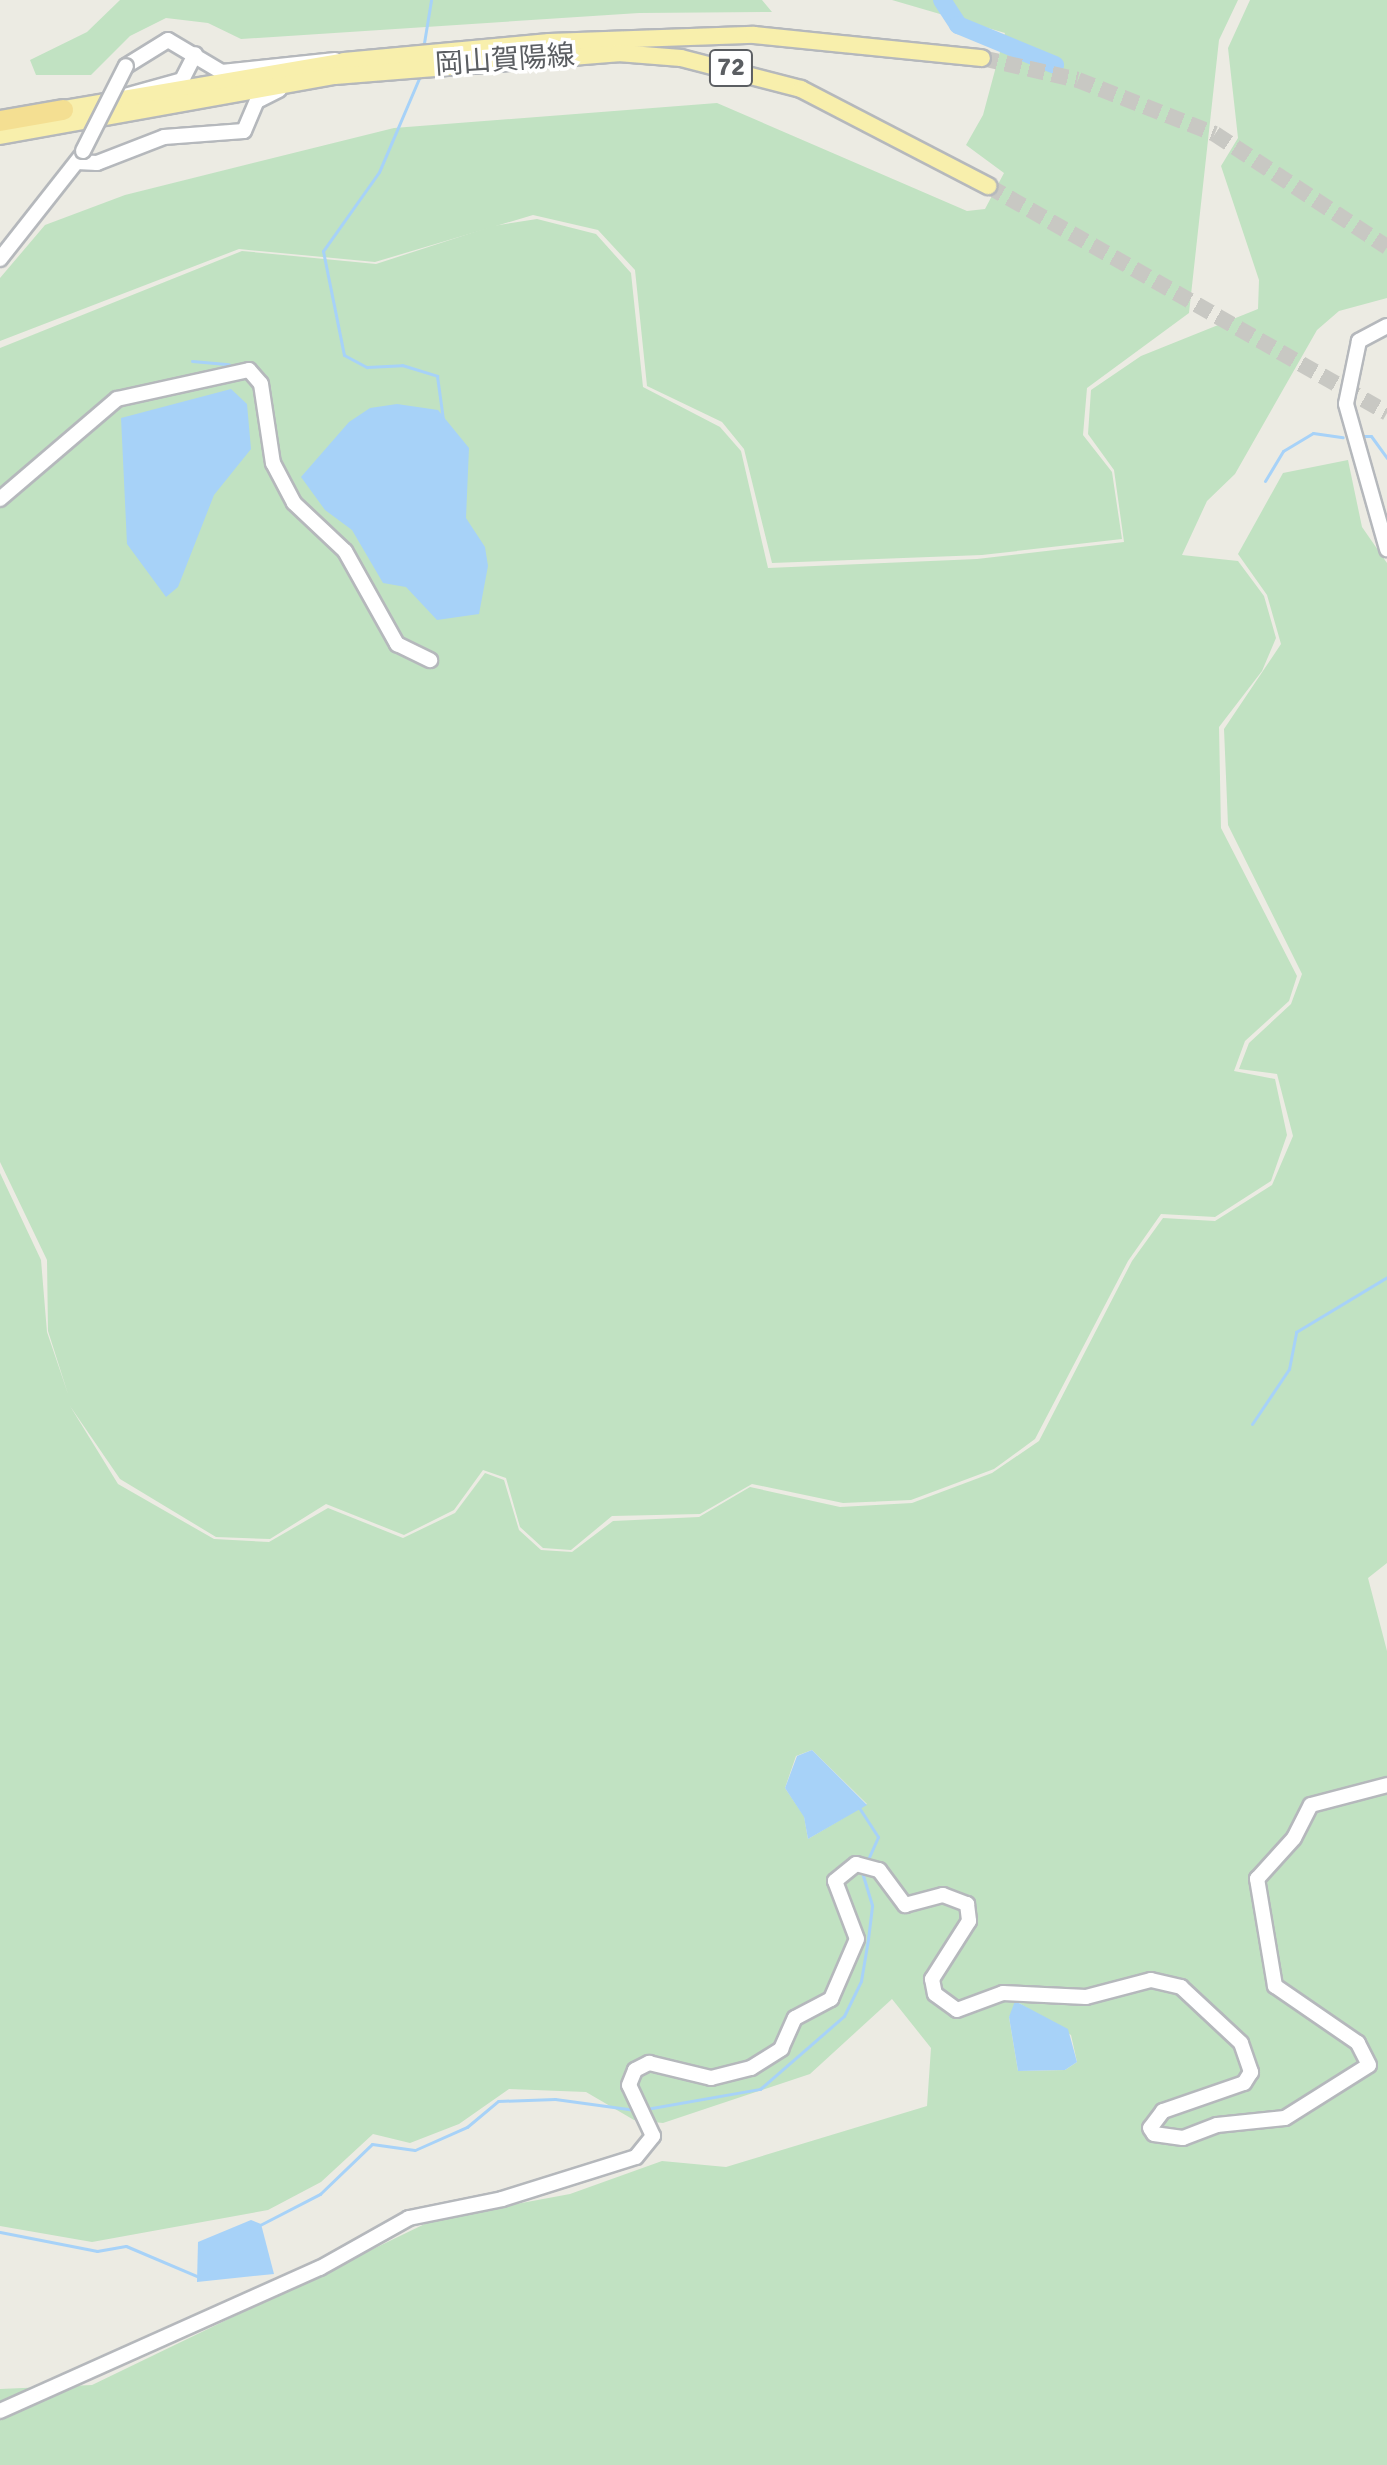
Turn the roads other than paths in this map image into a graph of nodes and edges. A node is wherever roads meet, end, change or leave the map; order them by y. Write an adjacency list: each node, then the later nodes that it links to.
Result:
1 (195, 54): 4 (street); 5 (street); 11 (street, bridge)
2 (982, 58): 3 (main road, 岡山賀陽線 / 72)
3 (405, 61): 4 (main road, 岡山賀陽線 / 72); 12 (main road, 岡山賀陽線 / 72)
4 (340, 69): 5 (main road, 岡山賀陽線 / 72); 6 (main road, 岡山賀陽線 / 72); 7 (street)
5 (113, 100): 8 (main road, 岡山賀陽線 / 72)
6 (128, 110): 7 (street); 8 (main road, 岡山賀陽線 / 72)
7 (250, 112): 11 (street)
8 (61, 116): 9 (highway, 72); 10 (highway, 72)
9 (0, 119)
10 (0, 133)
11 (80, 157): 13 (street)
12 (988, 186)
13 (0, 259)
14 (1387, 326): 16 (street)
15 (0, 499): 17 (street)
16 (1387, 549)
17 (430, 660)
18 (1387, 1785): 19 (street)
19 (0, 2411)

